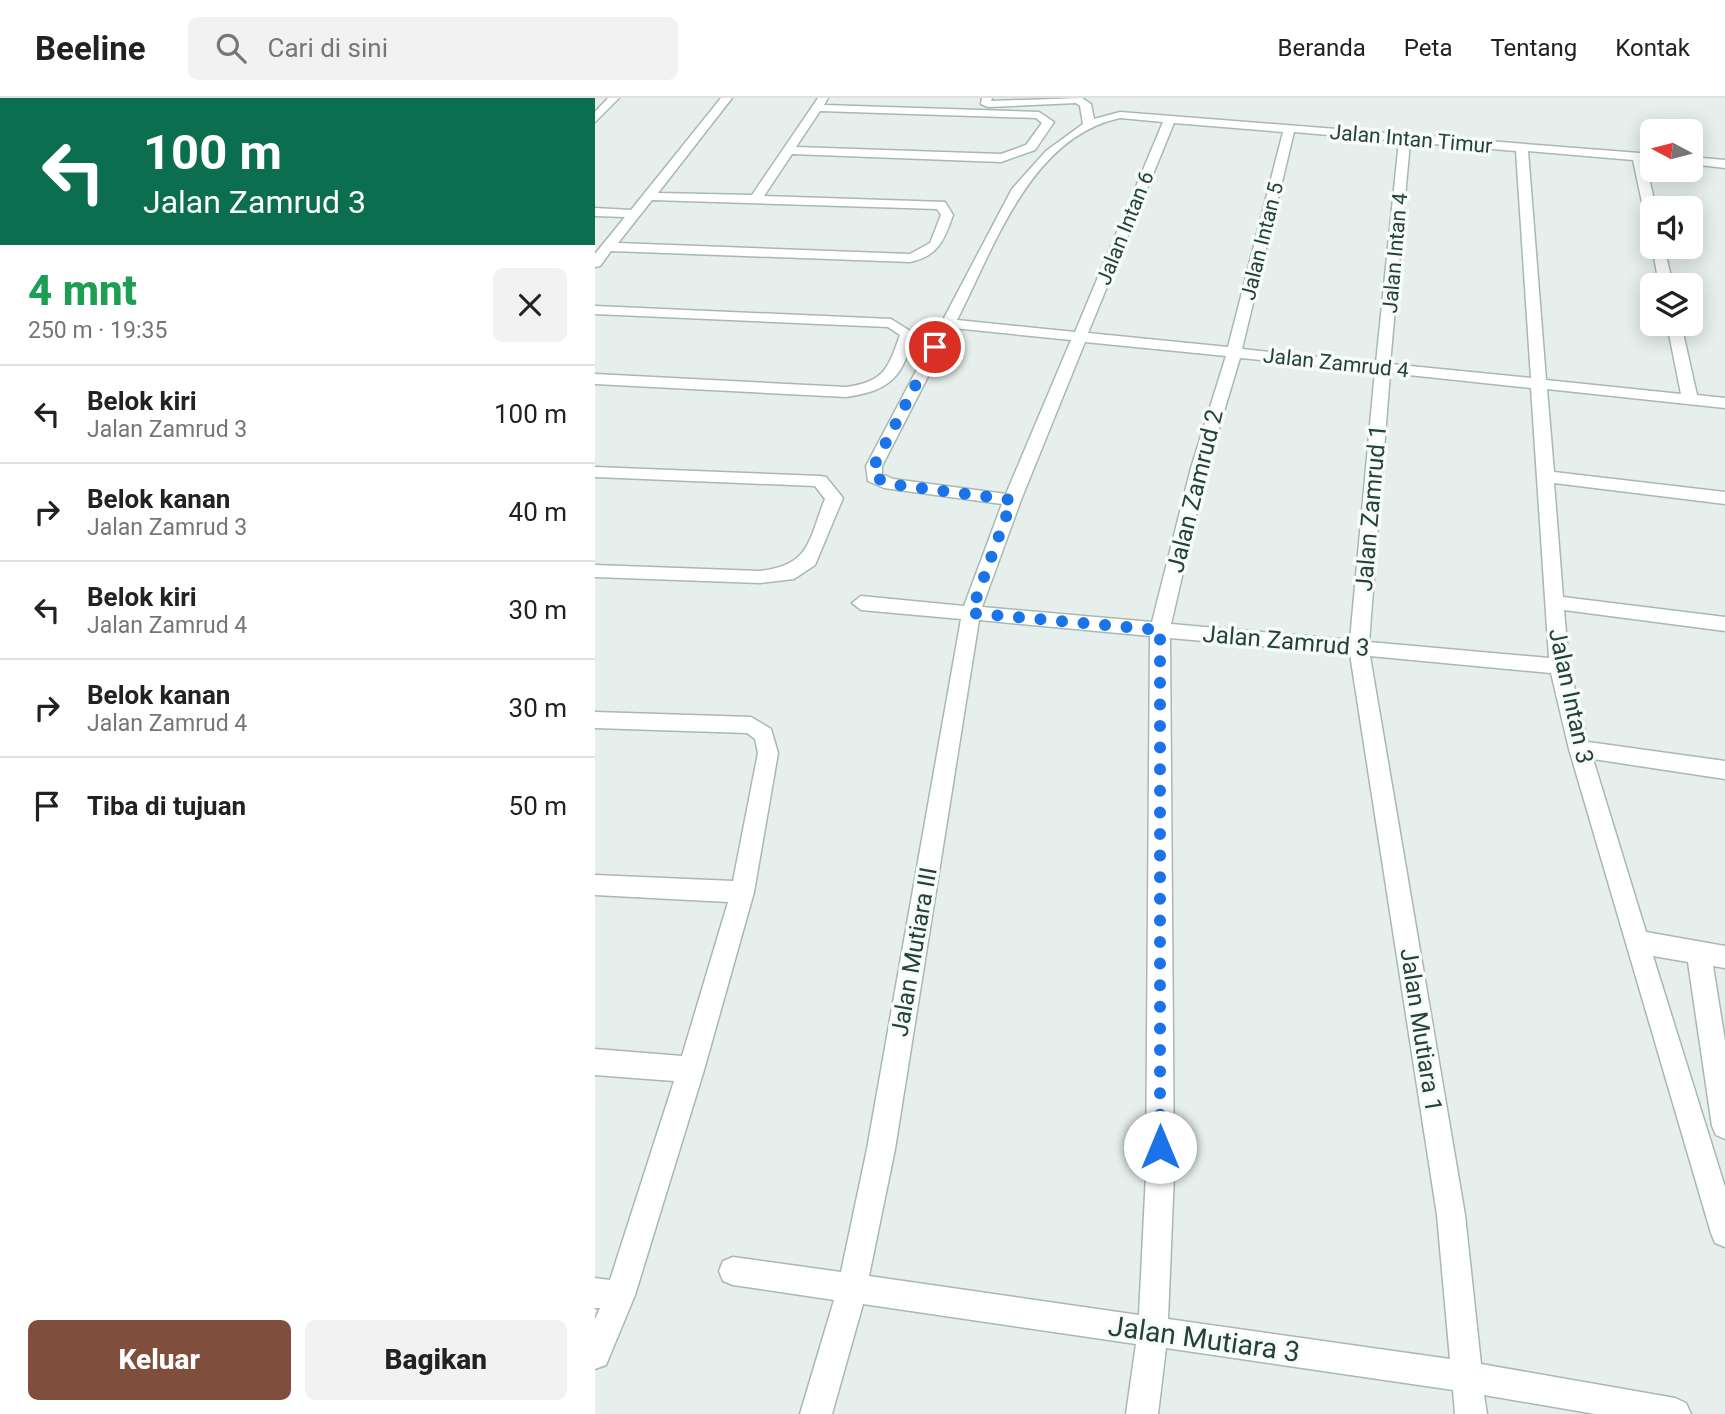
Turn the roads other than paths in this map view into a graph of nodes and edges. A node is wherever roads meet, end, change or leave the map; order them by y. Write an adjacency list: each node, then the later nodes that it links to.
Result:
1 (614, 98): 5 (street)
2 (727, 98): 15 (street)
3 (987, 98): 7 (street)
4 (820, 103): 11 (street); 11 (street)
5 (595, 119)
6 (1170, 119): 7 (street); 8 (street, Jalan Intan Timur); 24 (street, Jalan Intan 6)
7 (1089, 124): 22 (street)
8 (1289, 129): 9 (street, Jalan Intan Timur); 25 (street, Jalan Intan 5)
9 (1405, 138): 10 (street, Jalan Intan Timur); 26 (street, Jalan Intan 4)
10 (1522, 148): 12 (street, Jalan Intan Timur); 28 (street, Jalan Intan 3)
11 (788, 150): 16 (street)
12 (1640, 158)
13 (1703, 162): 14 (street)
14 (1725, 164)
15 (649, 196): 16 (street); 18 (street)
16 (756, 198): 19 (street)
17 (595, 212): 18 (street)
18 (634, 214): 19 (street)
19 (608, 247): 20 (street)
20 (595, 263)
21 (595, 310): 27 (street)
22 (947, 323): 24 (street, Jalan Zamrud 4); 34 (street)
23 (1677, 336): 29 (street)
24 (1080, 337): 25 (street, Jalan Zamrud 4); 34 (street)
25 (1234, 353): 26 (street, Jalan Zamrud 4); 40 (street, Jalan Zamrud 2)
26 (1384, 368): 28 (street, Jalan Zamrud 4); 41 (street, Jalan Zamrud 1)
27 (595, 379)
28 (1537, 384): 29 (street, Jalan Zamrud 4); 32 (street, Jalan Intan 3)
29 (1690, 400): 30 (street, Jalan Zamrud 4)
30 (1725, 403)
31 (595, 472): 35 (street)
32 (1545, 477): 33 (street); 36 (street, Jalan Intan 3)
33 (1725, 498)
34 (1012, 500): 38 (street)
35 (595, 571)
36 (1553, 602): 39 (street); 42 (street, Jalan Intan 3)
37 (861, 603): 38 (street, Jalan Zamrud 3)
38 (971, 613): 40 (street, Jalan Zamrud 3); 56 (street, Jalan Mutiara III)
39 (1725, 624)
40 (1160, 630): 41 (street, Jalan Zamrud 3); 58 (street, Jalan Zamrud 2)
41 (1359, 648): 42 (street, Jalan Zamrud 3); 60 (street, Jalan Mutiara 1)
42 (1559, 666): 44 (street, Jalan Intan 3)
43 (595, 720): 47 (street)
44 (1579, 749): 45 (street); 48 (street, Jalan Intan 3)
45 (1725, 770)
46 (595, 885): 47 (street)
47 (742, 892): 52 (street)
48 (1638, 942): 49 (street); 54 (street, Jalan Intan 3)
49 (1699, 952): 50 (street); 53 (street)
50 (1725, 957)
51 (595, 1062): 52 (street)
52 (691, 1070): 57 (street)
53 (1725, 1126)
54 (1724, 1223)
55 (733, 1271): 56 (street, Jalan Mutiara 3)
56 (852, 1290): 58 (street, Jalan Mutiara 3); 61 (street, Jalan Mutiara III)
57 (607, 1294): 59 (street)
58 (1153, 1331): 60 (street, Jalan Mutiara 3); 62 (street, Jalan Zamrud 2)
59 (595, 1354)
60 (1469, 1379): 63 (street, Jalan Mutiara 1); 64 (street, Jalan Mutiara 3)
61 (816, 1414)
62 (1142, 1414)
63 (1471, 1414)
64 (1675, 1414)

